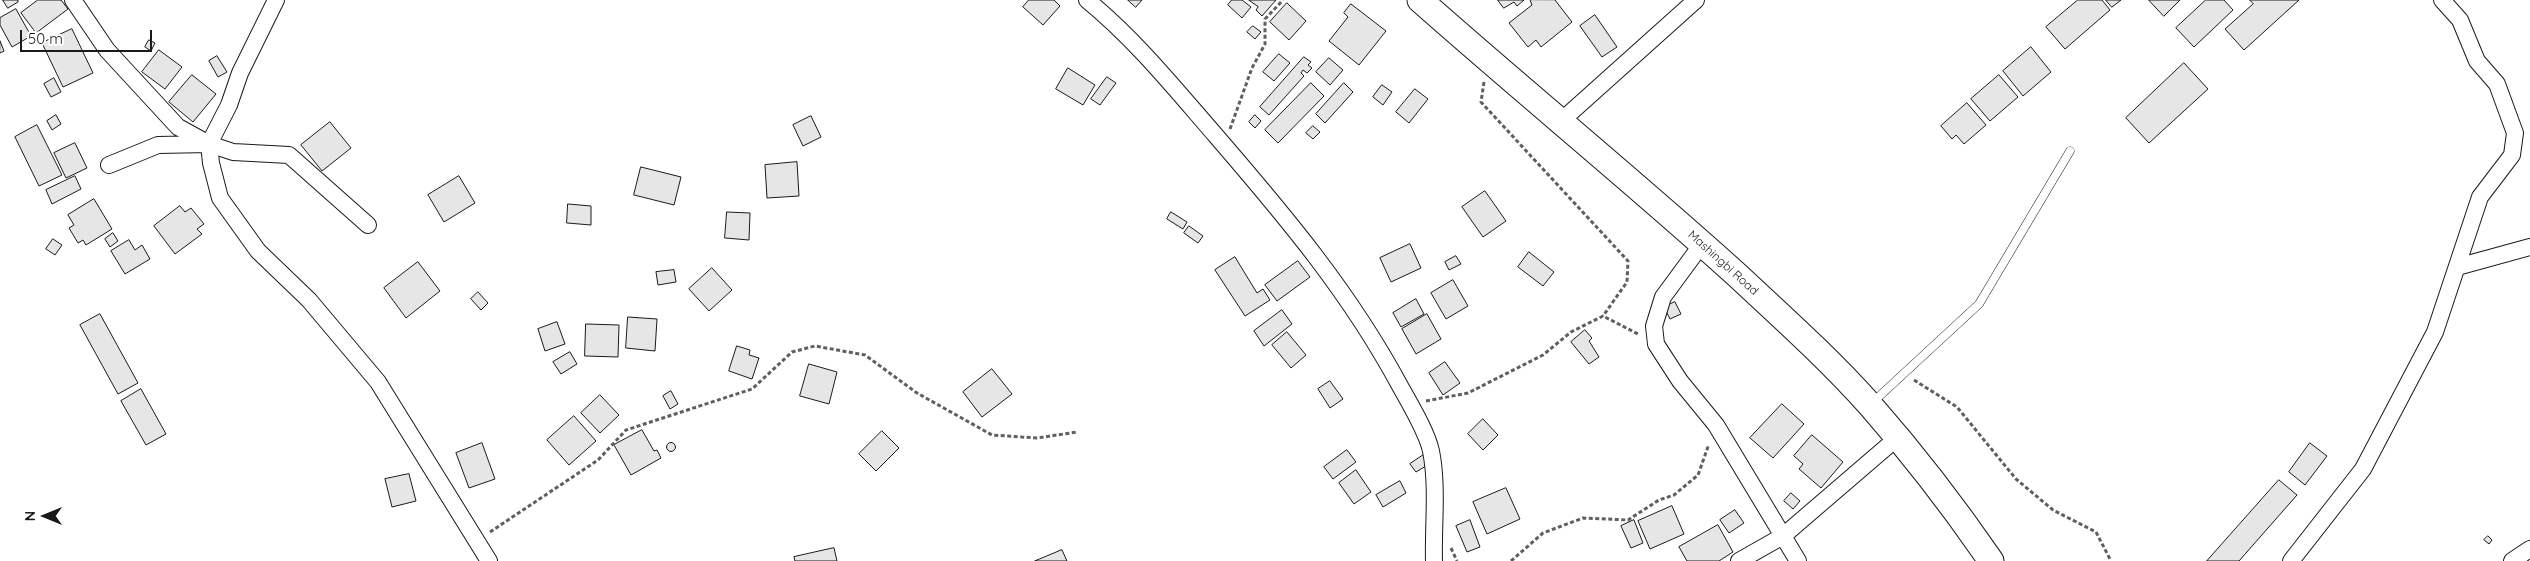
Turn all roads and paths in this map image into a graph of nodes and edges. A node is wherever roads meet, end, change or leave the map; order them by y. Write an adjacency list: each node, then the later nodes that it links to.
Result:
1 (73, 0): 10 (street)
2 (276, 0): 10 (street)
3 (1087, 0): 11 (street)
4 (1283, 0): 11 (path)
5 (1420, 0): 8 (main road, Mashingbi Road)
6 (1696, 0): 9 (street)
7 (2442, 0): 17 (street)
8 (1487, 59): 9 (main road, Mashingbi Road); 18 (path)
9 (1560, 122): 15 (main road, Mashingbi Road)
10 (208, 144): 13 (street); 14 (street); 27 (street)
11 (1224, 146): 21 (street)
12 (2070, 150): 20 (lane)
13 (108, 164)
14 (368, 225)
15 (1702, 244): 19 (street); 22 (main road, Mashingbi Road)
16 (2530, 247): 17 (street)
17 (2457, 267): 36 (street)
18 (1603, 316): 19 (path); 21 (path)
19 (1656, 344): 23 (street)
20 (1903, 374): 22 (lane); 35 (path)
21 (1410, 404): 30 (street)
22 (1870, 405): 25 (main road, Mashingbi Road)
23 (1716, 425): 26 (street); 31 (path)
24 (1078, 432): 27 (path)
25 (1897, 438): 26 (street); 34 (main road, Mashingbi Road)
26 (1783, 536): 32 (street); 33 (street)
27 (476, 540): 29 (street)
28 (2530, 549): 37 (street)
29 (489, 561)
30 (1434, 561)
31 (1511, 561)
32 (1739, 561)
33 (1798, 561)
34 (1991, 561)
35 (2112, 561)
36 (2291, 561)
37 (2512, 561)

